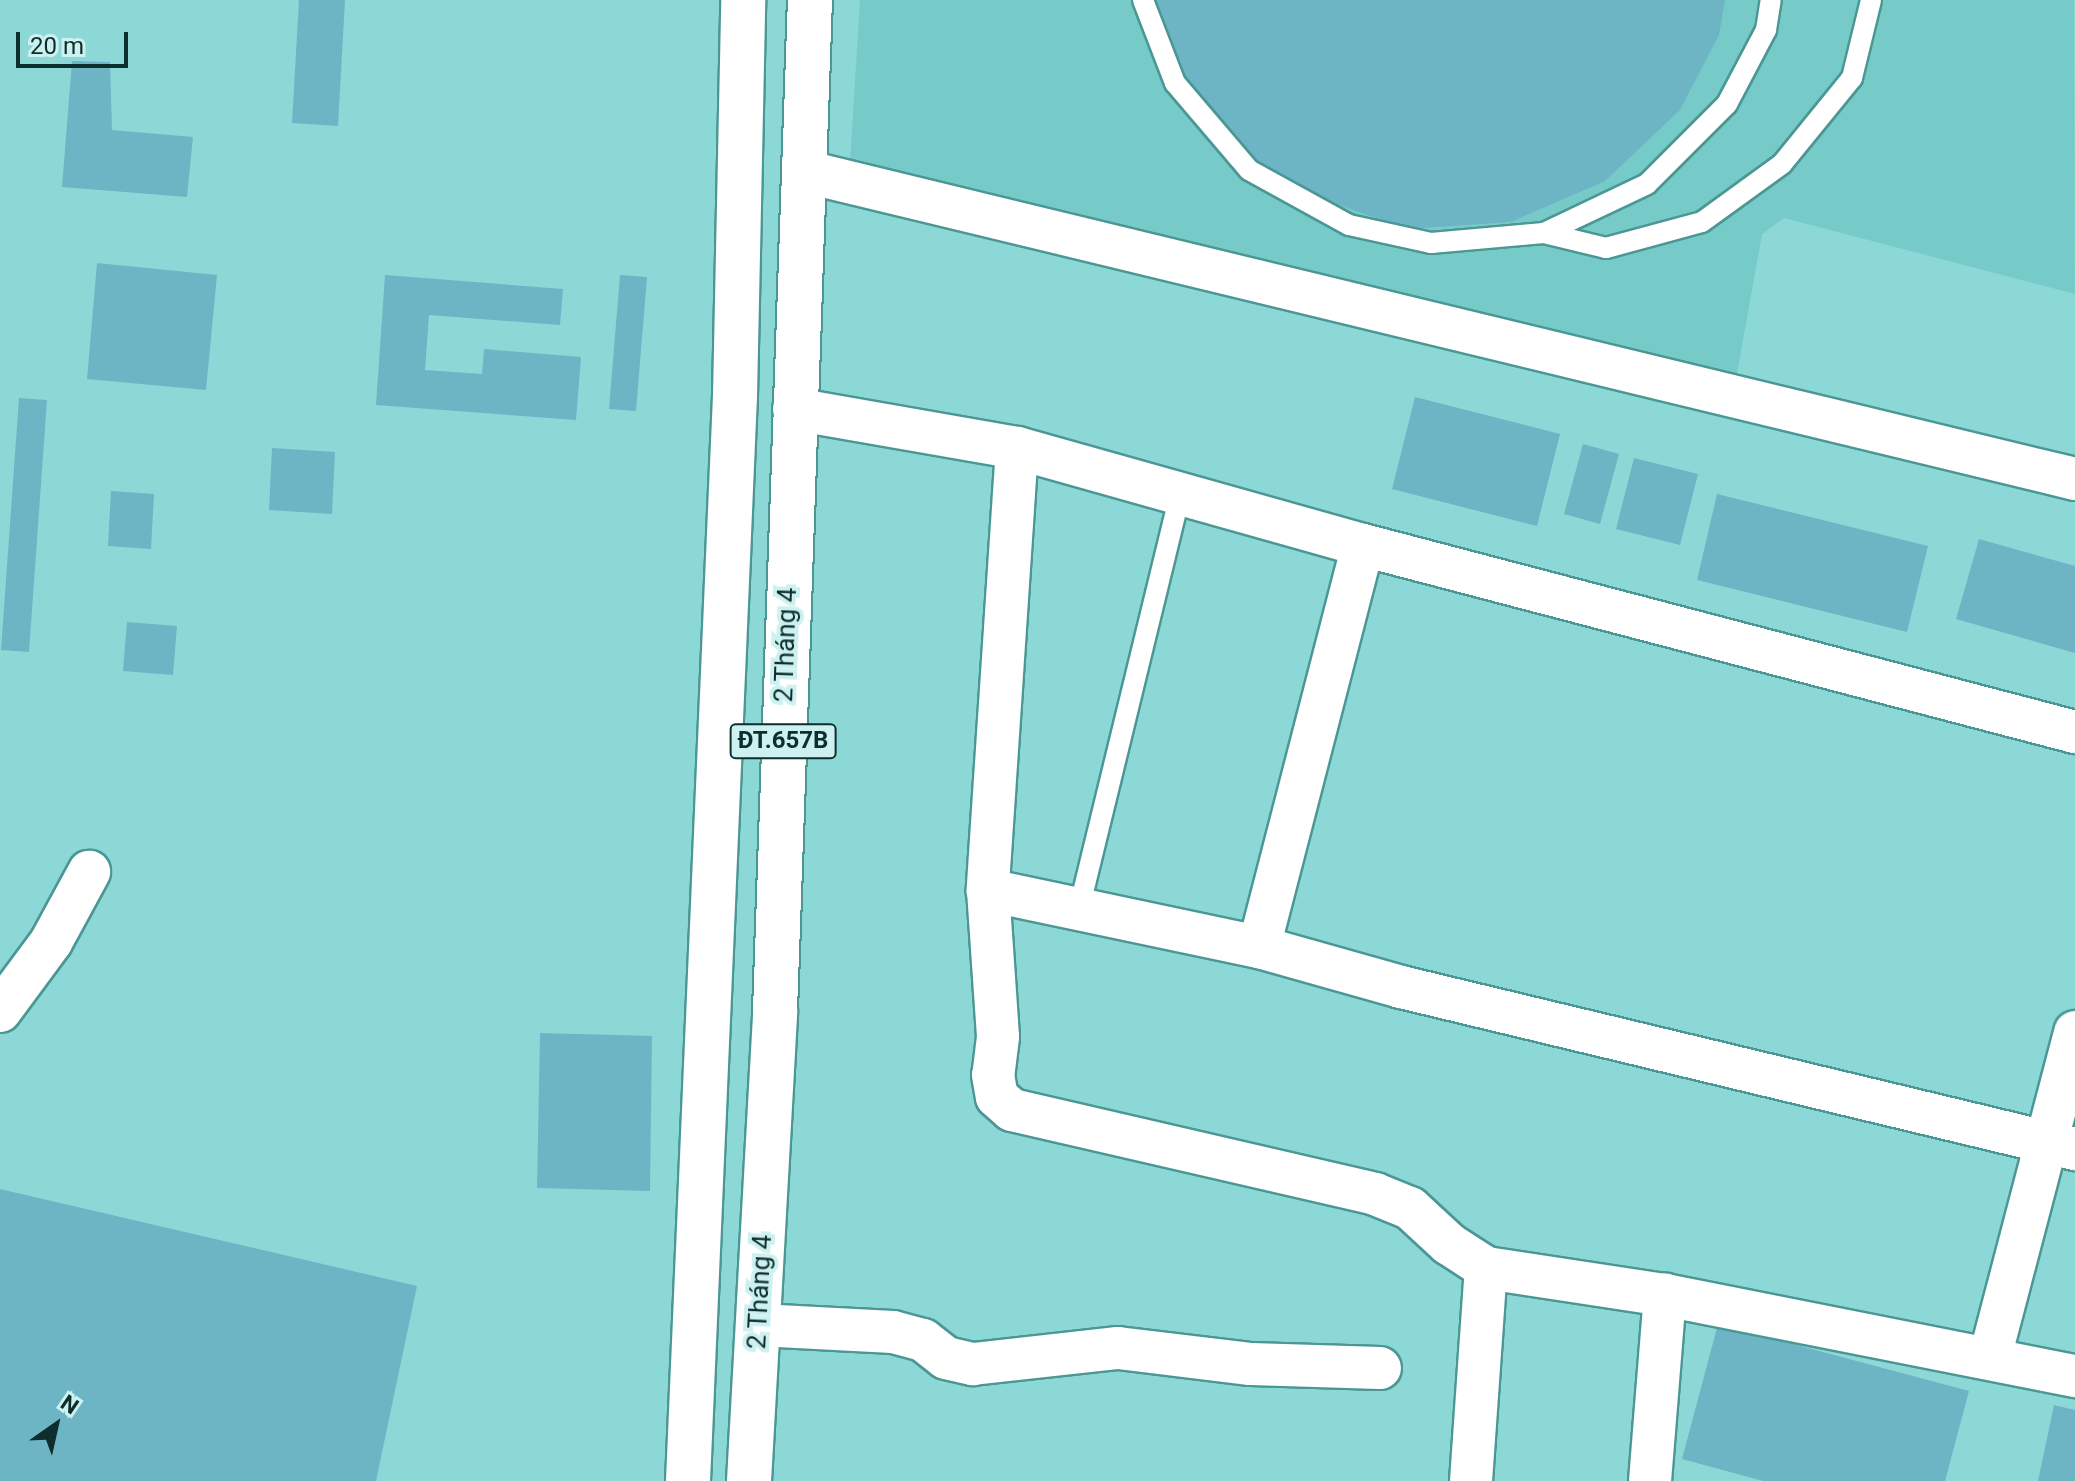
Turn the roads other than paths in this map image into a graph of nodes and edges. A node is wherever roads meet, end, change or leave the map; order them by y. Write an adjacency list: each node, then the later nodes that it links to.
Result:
1 (743, 0): 28 (main road, ĐT.657B)
2 (810, 0): 6 (main road, 2 Tháng 4 / ĐT.657B)
3 (1143, 0): 7 (lane)
4 (1771, 0): 7 (lane)
5 (1871, 0): 7 (lane)
6 (803, 171): 8 (main road, 2 Tháng 4 / ĐT.657B); 10 (street)
7 (1544, 233)
8 (794, 409): 9 (street); 24 (main road, 2 Tháng 4 / ĐT.657B)
9 (1017, 448): 11 (street); 15 (street)
10 (2075, 479)
11 (1180, 494): 12 (street); 16 (lane)
12 (1363, 545): 13 (street); 17 (street)
13 (2075, 732)
14 (89, 872): 18 (street)
15 (988, 890): 16 (street); 22 (street)
16 (1079, 909): 17 (street)
17 (1259, 947): 21 (street)
18 (14, 958): 19 (street)
19 (0, 1011)
20 (2075, 1032): 21 (street)
21 (2061, 1146): 25 (street)
22 (1486, 1268): 23 (street); 30 (street)
23 (1665, 1295): 25 (street); 31 (street)
24 (759, 1325): 26 (street); 29 (main road, 2 Tháng 4 / ĐT.657B)
25 (1990, 1357): 27 (street)
26 (1380, 1368)
27 (2075, 1376)
28 (688, 1481)
29 (749, 1481)
30 (1471, 1481)
31 (1650, 1481)

